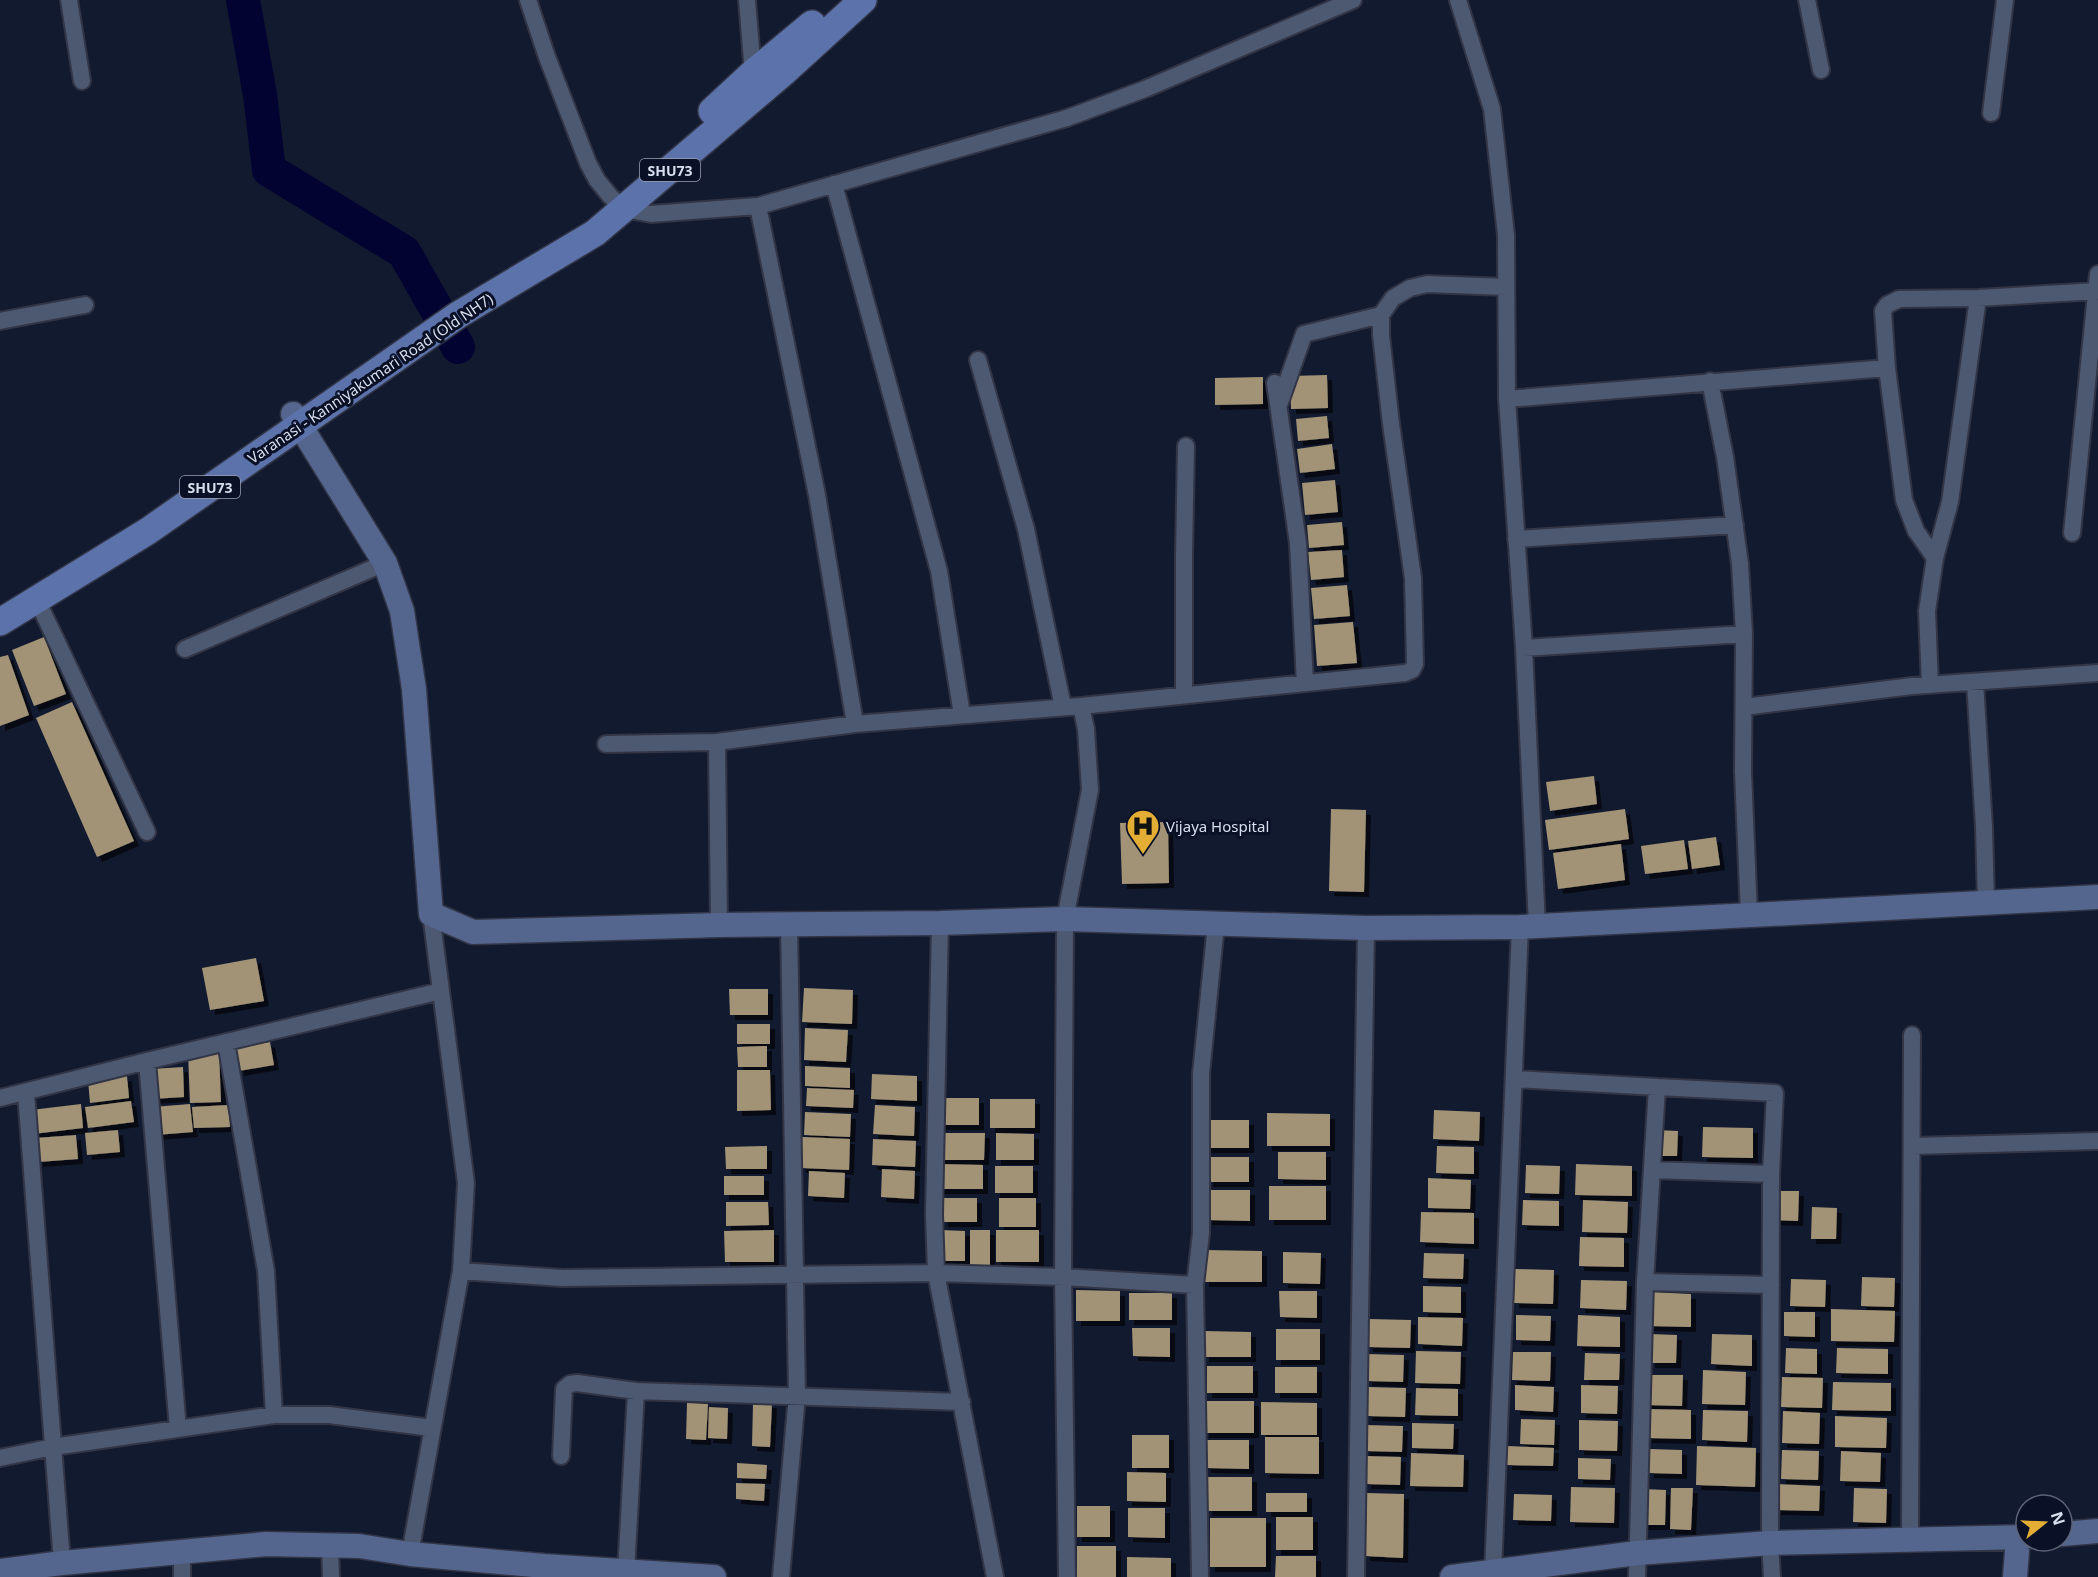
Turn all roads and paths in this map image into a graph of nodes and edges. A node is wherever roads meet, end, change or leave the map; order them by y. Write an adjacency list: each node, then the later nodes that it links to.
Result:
1 (69, 0): 12 (street)
2 (528, 0): 15 (street)
3 (747, 0): 11 (street)
4 (840, 0): 11 (main road, Varanasi - Kanniyakumari Road (Old NH7) / SHU73)
5 (863, 0): 15 (main road, Varanasi - Kanniyakumari Road (Old NH7) / SHU73)
6 (1353, 0): 14 (street)
7 (1458, 0): 18 (street)
8 (1807, 0): 10 (street)
9 (2005, 0): 13 (street)
10 (1821, 70)
11 (753, 73): 15 (main road, Varanasi - Kanniyakumari Road (Old NH7) / SHU73)
12 (82, 81)
13 (1991, 113)
14 (834, 184): 16 (street); 51 (street)
15 (617, 202): 16 (street); 30 (main road, Varanasi - Kanniyakumari Road (Old NH7) / SHU73)
16 (758, 206): 52 (street)
17 (2098, 274): 19 (street)
18 (1506, 287): 22 (street); 28 (street)
19 (2097, 291): 20 (street); 33 (street)
20 (1978, 298): 25 (street); 35 (street)
21 (84, 305): 23 (street)
22 (1381, 315): 29 (street); 45 (street)
23 (0, 321)
24 (978, 360): 48 (street)
25 (1887, 368): 26 (street); 35 (street)
26 (1710, 381): 28 (street); 32 (street)
27 (1275, 382): 29 (street)
28 (1507, 399): 34 (street)
29 (1278, 405): 45 (street)
30 (297, 419): 36 (street); 37 (main road, Varanasi - Kanniyakumari Road (Old NH7) / SHU73); 38 (main road, Varanasi - Kanniyakumari Road (Old NH7) / SHU73)
31 (1186, 446): 47 (street)
32 (1735, 525): 34 (street); 40 (street)
33 (2072, 533)
34 (1516, 539): 41 (street)
35 (1935, 558): 46 (street)
36 (385, 563): 42 (street); 58 (street)
37 (37, 600): 39 (main road, Varanasi - Kanniyakumari Road (Old NH7) / SHU73); 55 (street)
38 (0, 603)
39 (0, 622)
40 (1744, 634): 41 (street); 50 (street)
41 (1524, 648): 65 (street)
42 (185, 649)
43 (2098, 673): 44 (street)
44 (1975, 682): 46 (street); 57 (street)
45 (1305, 683): 47 (street)
46 (1930, 685): 50 (street)
47 (1184, 695): 49 (street)
48 (1063, 706): 49 (street); 51 (street)
49 (1081, 706): 60 (street)
50 (1744, 706): 59 (street)
51 (962, 716): 52 (street)
52 (855, 724): 53 (street)
53 (717, 742): 54 (street); 63 (street)
54 (606, 744)
55 (147, 832)
56 (2098, 897): 57 (street)
57 (1986, 902): 59 (street)
58 (431, 914): 63 (street); 67 (street)
59 (1749, 914): 65 (street)
60 (1065, 919): 61 (street); 62 (street); 82 (street)
61 (940, 923): 64 (street); 80 (street)
62 (1216, 924): 66 (street); 84 (street)
63 (720, 925): 64 (street)
64 (789, 925): 81 (street)
65 (1529, 926): 66 (street); 71 (street)
66 (1366, 928): 118 (street)
67 (441, 991): 69 (street); 79 (street)
68 (1912, 1035): 76 (street)
69 (226, 1042): 70 (street); 89 (street)
70 (147, 1060): 73 (street); 91 (street)
71 (1514, 1079): 72 (street); 109 (street)
72 (1657, 1087): 77 (street); 78 (street)
73 (26, 1093): 74 (street); 92 (street)
74 (0, 1098)
75 (2098, 1141): 76 (street)
76 (1912, 1146): 98 (street)
77 (1652, 1170): 78 (street); 83 (street)
78 (1770, 1174): 85 (street)
79 (461, 1271): 81 (street); 90 (street)
80 (936, 1273): 81 (street); 82 (street); 88 (street)
81 (794, 1275): 87 (street)
82 (1063, 1277): 84 (street); 116 (street)
83 (1645, 1282): 85 (street); 102 (street)
84 (1195, 1285): 117 (street)
85 (1771, 1285): 99 (street)
86 (636, 1391): 87 (street); 93 (street); 108 (street)
87 (798, 1395): 88 (street); 114 (street)
88 (962, 1402): 115 (street)
89 (274, 1415): 90 (street); 91 (street)
90 (432, 1428): 104 (street)
91 (178, 1429): 92 (street)
92 (53, 1447): 94 (street); 105 (street)
93 (561, 1456)
94 (0, 1458)
95 (2098, 1531): 96 (street)
96 (2074, 1533)
97 (2014, 1538): 98 (street)
98 (1910, 1541): 99 (street)
99 (1770, 1544): 102 (street); 121 (street)
100 (330, 1546): 101 (street); 104 (street); 112 (street)
101 (182, 1552): 105 (street); 111 (street)
102 (1637, 1553): 110 (street); 120 (street)
103 (2019, 1553): 122 (street)
104 (410, 1554): 107 (street)
105 (62, 1563): 106 (street)
106 (0, 1571)
107 (544, 1572): 108 (street)
108 (626, 1572): 113 (street)
109 (1493, 1572): 110 (street); 119 (street)
110 (1520, 1573)
111 (182, 1577)
112 (331, 1577)
113 (714, 1577)
114 (781, 1577)
115 (995, 1577)
116 (1067, 1577)
117 (1200, 1577)
118 (1356, 1577)
119 (1452, 1577)
120 (1637, 1577)
121 (1772, 1577)
122 (2015, 1577)

